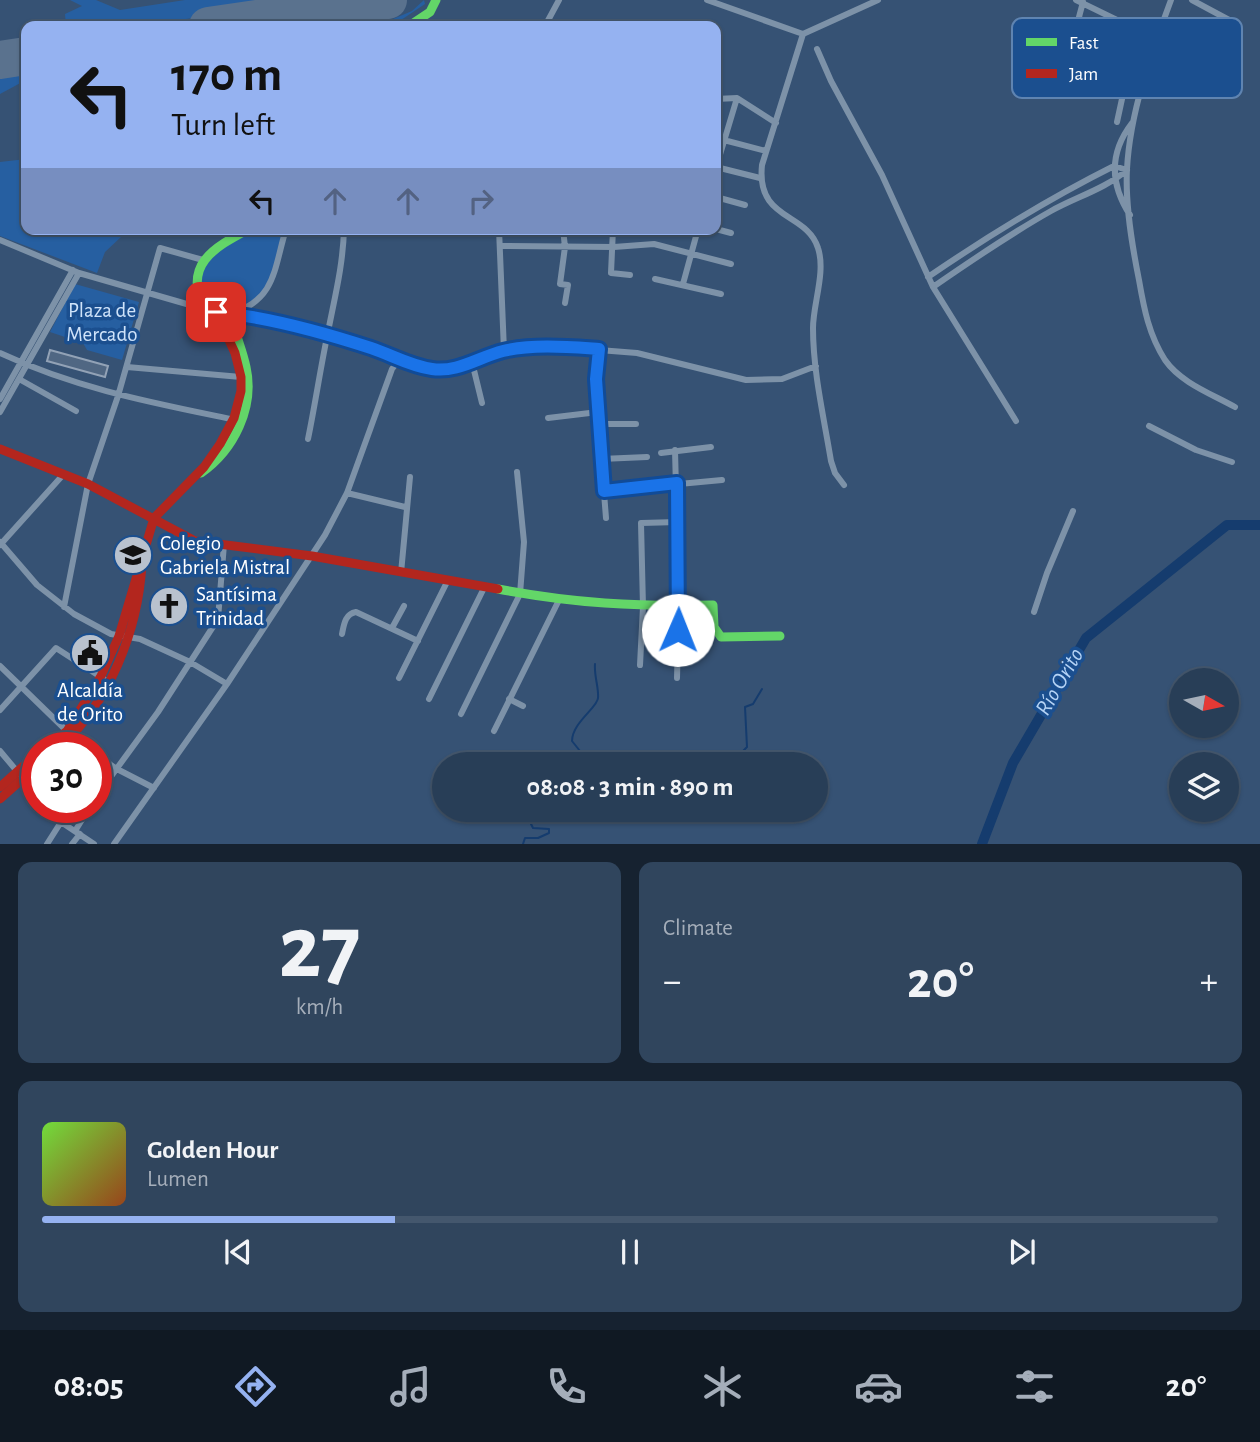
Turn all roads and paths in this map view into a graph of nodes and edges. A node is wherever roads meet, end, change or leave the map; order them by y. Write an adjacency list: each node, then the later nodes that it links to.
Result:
1 (436, 0): 11 (main road)
2 (559, 0): 12 (street)
3 (707, 0): 13 (street)
4 (878, 0): 13 (street)
5 (1171, 0): 9 (street)
6 (1192, 0): 10 (street)
7 (1080, 1): 8 (street)
8 (1114, 18)
9 (1164, 18)
10 (1225, 18)
11 (416, 21)
12 (548, 21)
13 (803, 34): 21 (street)
14 (817, 49): 54 (street)
15 (737, 98): 18 (street); 21 (street); 23 (street)
16 (1122, 98): 20 (street)
17 (1140, 98): 19 (street)
18 (721, 99)
19 (1134, 121): 26 (street); 28 (street)
20 (1117, 122)
21 (776, 123): 24 (street)
22 (721, 140): 23 (street)
23 (725, 141): 24 (street); 25 (street)
24 (766, 151): 29 (street)
25 (721, 153)
26 (1114, 166): 28 (street); 30 (street); 34 (street)
27 (721, 168): 29 (street)
28 (1127, 170): 30 (street); 33 (street)
29 (760, 178): 71 (street)
30 (1114, 181): 33 (street); 37 (street)
31 (721, 198): 32 (street)
32 (745, 205)
33 (1130, 216): 78 (street)
34 (1003, 225): 37 (street); 54 (street)
35 (721, 230): 36 (street)
36 (731, 233)
37 (1010, 234): 57 (street)
38 (237, 235): 50 (main road)
39 (284, 235): 63 (street)
40 (344, 235): 64 (street)
41 (499, 235): 46 (street)
42 (563, 235): 47 (street)
43 (613, 235): 48 (street)
44 (696, 235): 49 (street)
45 (0, 240): 52 (street)
46 (500, 246): 47 (street); 66 (street)
47 (565, 247): 48 (street); 60 (street)
48 (614, 247): 49 (street); 53 (street)
49 (691, 252): 51 (street); 56 (street)
50 (203, 260): 58 (street); 61 (main road)
51 (731, 264)
52 (76, 271): 58 (street); 70 (street)
53 (630, 275)
54 (928, 277): 57 (street)
55 (655, 279): 56 (street)
56 (683, 284): 59 (street)
57 (933, 287): 84 (street)
58 (147, 294): 61 (street); 72 (street)
59 (721, 294)
60 (565, 303)
61 (204, 309): 62 (main road)
62 (216, 312): 63 (main road); 73 (main road)
63 (231, 313): 64 (street); 83 (main road)
64 (328, 334): 68 (street); 88 (street)
65 (599, 349): 66 (street); 71 (street); 81 (street)
66 (504, 351): 69 (street)
67 (0, 353): 70 (street)
68 (399, 360): 69 (street); 104 (street)
69 (472, 362): 77 (street)
70 (24, 364): 74 (street); 75 (street); 76 (street)
71 (816, 366): 102 (street)
72 (127, 367): 73 (street); 75 (street)
73 (241, 377): 83 (main road)
74 (19, 379): 79 (street); 80 (street)
75 (118, 396): 83 (street); 101 (street)
76 (0, 399)
77 (482, 402)
78 (1235, 407)
79 (76, 411)
80 (0, 412)
81 (598, 412): 82 (street); 85 (street)
82 (548, 418)
83 (238, 421): 107 (main road)
84 (1016, 421)
85 (598, 424): 86 (street); 94 (street)
86 (636, 424)
87 (1149, 426): 95 (street)
88 (308, 439)
89 (711, 447): 91 (street)
90 (0, 449): 97 (main road)
91 (675, 450): 92 (street); 100 (street)
92 (661, 453)
93 (647, 457): 94 (street)
94 (601, 459): 103 (street)
95 (1232, 462)
96 (517, 472): 116 (street)
97 (62, 476): 101 (main road); 110 (street)
98 (410, 477): 105 (street)
99 (722, 480): 100 (street)
100 (677, 483): 103 (street); 109 (street)
101 (88, 484): 107 (main road); 120 (street)
102 (844, 485)
103 (604, 491): 108 (street)
104 (347, 492): 105 (street); 112 (street)
105 (405, 507): 113 (street)
106 (1073, 511): 122 (street)
107 (154, 518): 111 (main road); 125 (main road)
108 (606, 518)
109 (678, 522): 119 (street); 121 (street)
110 (0, 543): 120 (street)
111 (224, 544): 112 (main road); 128 (street)
112 (312, 556): 113 (main road); 134 (street)
113 (401, 573): 114 (main road)
114 (447, 582): 115 (main road); 127 (street)
115 (484, 588): 116 (main road); 136 (street)
116 (520, 594): 117 (main road); 140 (street)
117 (559, 600): 121 (main road); 137 (street)
118 (404, 606): 123 (street)
119 (679, 606): 121 (main road); 126 (main road); 132 (street)
120 (64, 607): 125 (street)
121 (643, 607): 129 (street)
122 (1034, 612)
123 (392, 628): 124 (street); 127 (street)
124 (342, 634)
125 (125, 636): 128 (street); 133 (main road)
126 (780, 636)
127 (418, 641): 131 (street)
128 (190, 662): 134 (street); 146 (street)
129 (640, 665)
130 (0, 666): 135 (street)
131 (399, 678)
132 (677, 678)
133 (104, 679): 135 (street); 143 (main road)
134 (227, 684): 151 (street)
135 (22, 686): 139 (street); 142 (street)
136 (429, 699)
137 (509, 699): 138 (street); 141 (street)
138 (523, 706)
139 (0, 710)
140 (461, 714)
141 (494, 731)
142 (68, 732)
143 (71, 732)
144 (0, 751): 148 (street)
145 (112, 766): 146 (street)
146 (115, 768): 147 (street); 151 (street)
147 (112, 773)
148 (19, 774): 149 (street); 150 (main road); 152 (main road)
149 (21, 776)
150 (0, 787)
151 (154, 788): 160 (street)
152 (0, 799)
153 (60, 823): 157 (street)
154 (63, 823): 156 (street)
155 (82, 823): 156 (street)
156 (78, 832): 158 (street); 159 (street)
157 (47, 844)
158 (72, 844)
159 (94, 844)
160 (114, 844)

